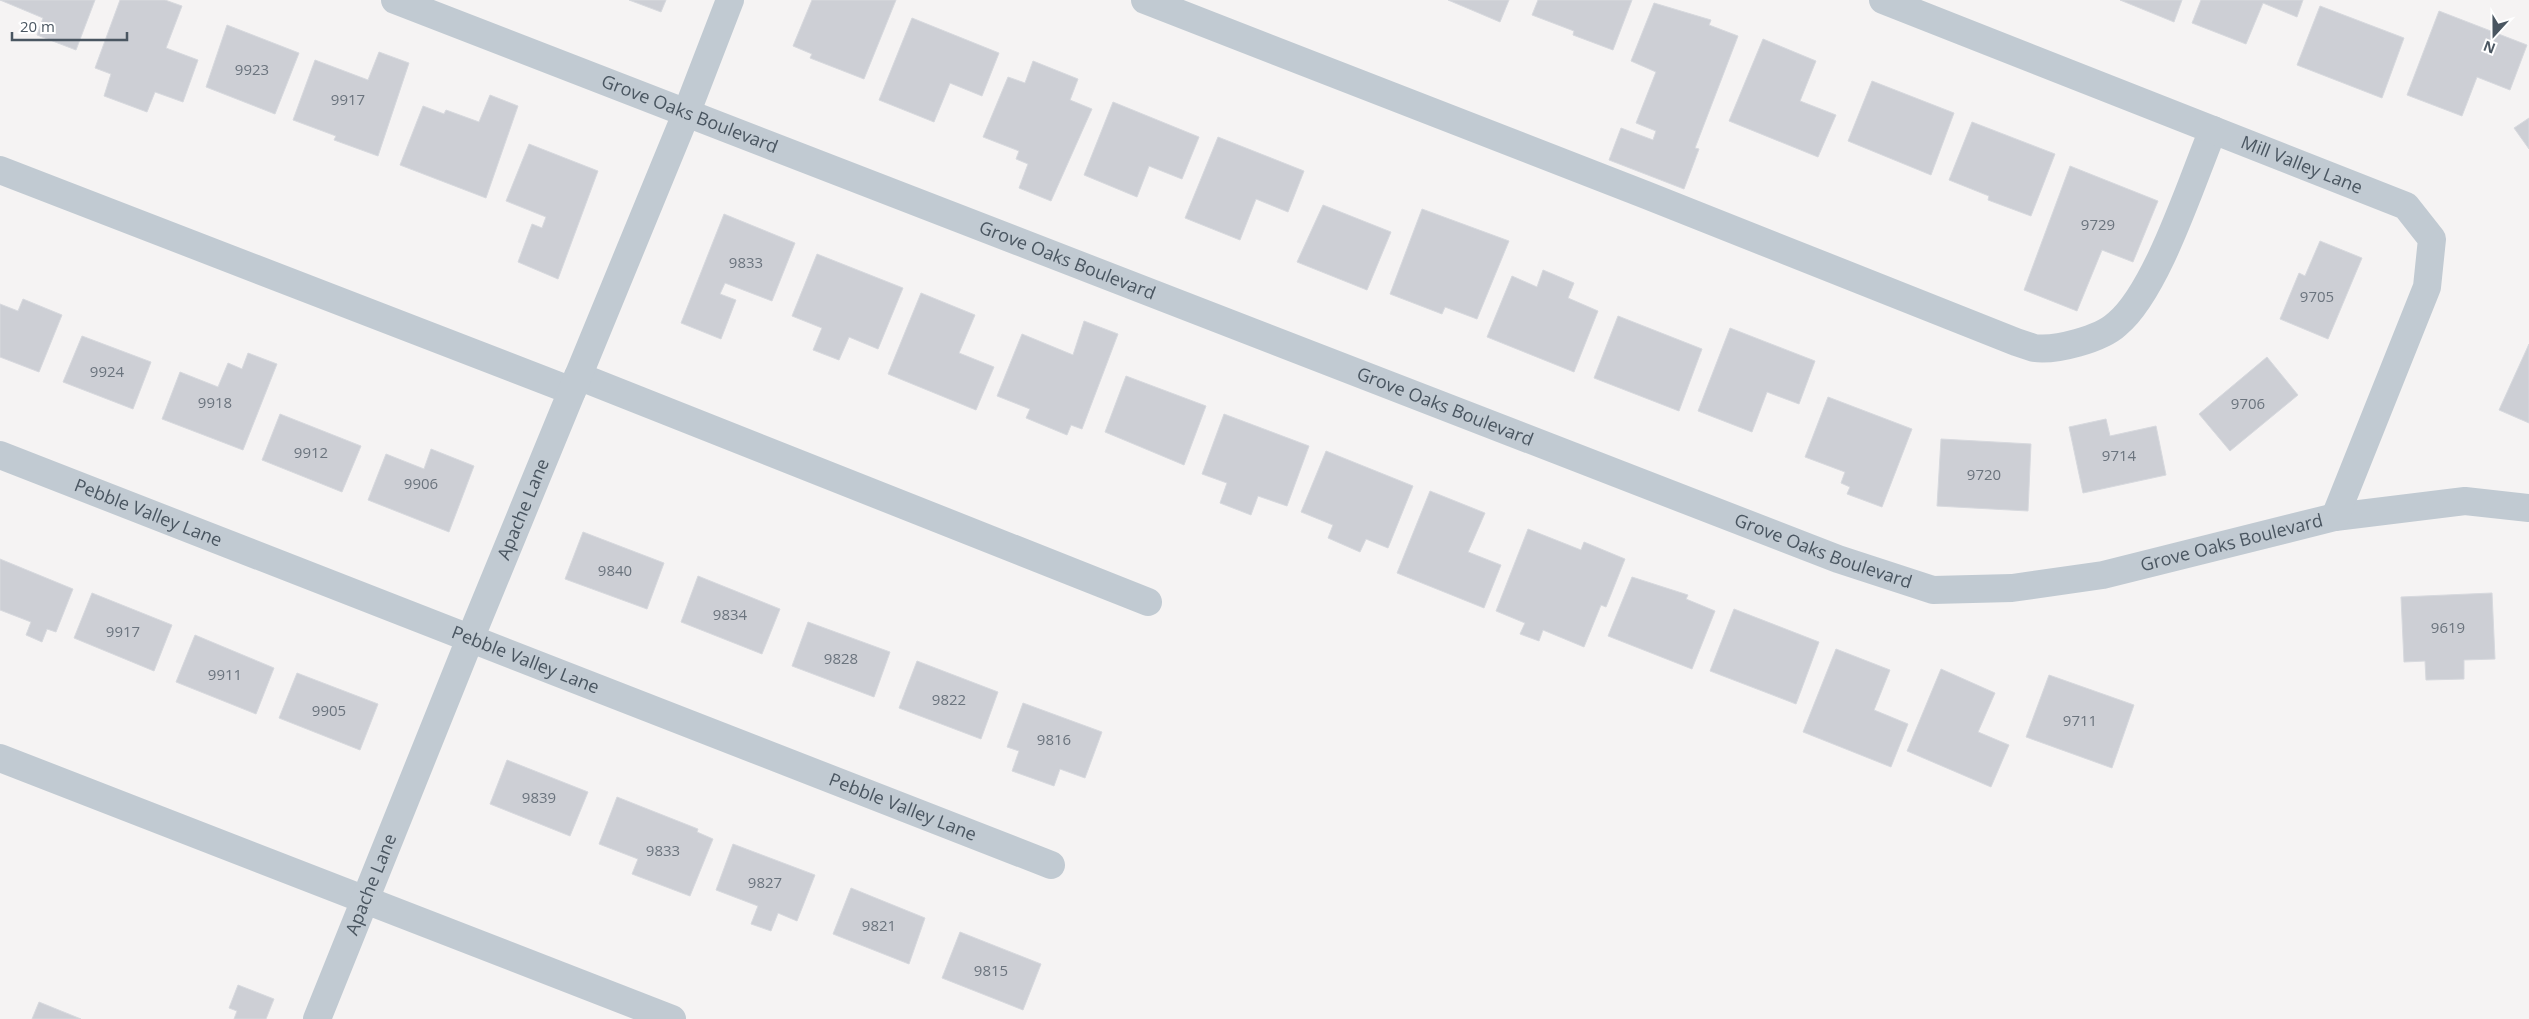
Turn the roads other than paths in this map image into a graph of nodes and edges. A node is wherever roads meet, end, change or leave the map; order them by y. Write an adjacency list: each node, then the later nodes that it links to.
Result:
1 (395, 0): 5 (street, Grove Oaks Boulevard)
2 (730, 0): 5 (street, Apache Lane)
3 (1145, 0): 6 (street)
4 (1883, 0): 6 (street, Mill Valley Lane)
5 (686, 114): 8 (street, Apache Lane); 11 (street, Grove Oaks Boulevard)
6 (2213, 130): 11 (street, Mill Valley Lane)
7 (0, 170): 8 (street)
8 (575, 384): 12 (street); 13 (street, Apache Lane)
9 (0, 455): 13 (street, Pebble Valley Lane)
10 (2529, 508): 11 (street, Grove Oaks Boulevard)
11 (2335, 517)
12 (1148, 602)
13 (470, 639): 15 (street, Pebble Valley Lane); 16 (street, Apache Lane)
14 (0, 758): 16 (street)
15 (1051, 865)
16 (365, 901): 17 (street, Apache Lane); 18 (street)
17 (317, 1019)
18 (672, 1019)

